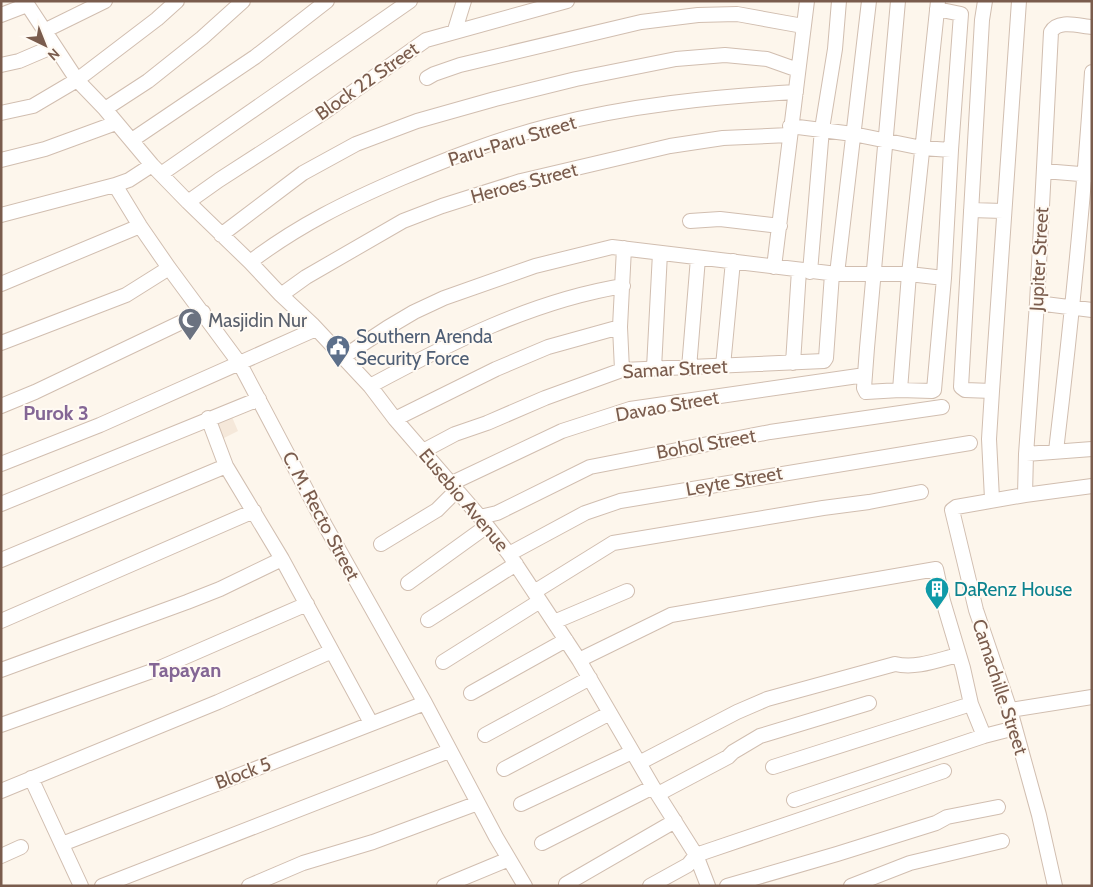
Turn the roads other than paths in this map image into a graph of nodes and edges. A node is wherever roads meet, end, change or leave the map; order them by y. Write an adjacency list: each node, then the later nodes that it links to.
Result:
1 (105, 1): 20 (street)
2 (178, 1): 26 (street)
3 (243, 1): 28 (street)
4 (327, 1): 34 (street)
5 (410, 1): 39 (street)
6 (464, 1): 19 (street)
7 (567, 1): 19 (street, Block 22 Street)
8 (806, 1): 17 (street)
9 (839, 1): 31 (street)
10 (869, 1): 33 (street)
11 (898, 1): 35 (street)
12 (985, 1): 44 (street)
13 (1019, 1): 45 (street)
14 (26, 3): 16 (street); 20 (street, Eusebio Avenue)
15 (937, 5): 36 (street); 37 (street)
16 (1, 15)
17 (803, 26): 23 (street); 25 (street)
18 (1092, 27): 40 (street, Jupiter Street)
19 (455, 30): 43 (street, Block 22 Street)
20 (44, 31): 21 (street, Eusebio Avenue)
21 (54, 46): 22 (street); 26 (street, Eusebio Avenue)
22 (1, 65)
23 (798, 70): 27 (street); 50 (street)
24 (1092, 72): 41 (street)
25 (427, 78)
26 (77, 80): 28 (street, Eusebio Avenue); 29 (street)
27 (796, 92): 32 (street); 55 (street, Paru-Paru Street)
28 (106, 109): 30 (street, Eusebio Avenue)
29 (1, 113)
30 (116, 123): 34 (street, Eusebio Avenue); 38 (street)
31 (822, 129): 32 (street, Heroes Street); 33 (street, Heroes Street); 58 (street)
32 (790, 130): 49 (street); 65 (street, Heroes Street)
33 (853, 134): 35 (street, Heroes Street); 59 (street)
34 (132, 140): 39 (street, Eusebio Avenue)
35 (885, 140): 36 (street, Heroes Street); 60 (street)
36 (922, 148): 37 (street, Heroes Street); 61 (street)
37 (951, 150): 62 (street)
38 (1, 160)
39 (157, 169): 42 (street); 43 (street, Eusebio Avenue)
40 (1044, 171): 41 (street); 66 (street, Jupiter Street)
41 (1088, 175): 67 (street)
42 (115, 186): 46 (street); 48 (street, C. M. Recto Street)
43 (188, 202): 50 (street, Eusebio Avenue)
44 (971, 210): 45 (street); 83 (street)
45 (1004, 212): 83 (street)
46 (1, 215)
47 (690, 221): 49 (street)
48 (140, 226): 57 (street, C. M. Recto Street); 63 (street)
49 (780, 226): 56 (street)
50 (220, 235): 55 (street, Eusebio Avenue)
51 (624, 248): 52 (street); 64 (street); 73 (street)
52 (660, 253): 53 (street); 77 (street)
53 (698, 258): 54 (street); 78 (street)
54 (733, 261): 56 (street); 76 (street)
55 (250, 262): 65 (street, Eusebio Avenue)
56 (774, 267): 58 (street)
57 (169, 268): 69 (street, C. M. Recto Street); 72 (street)
58 (804, 271): 59 (street); 74 (street)
59 (835, 274): 60 (street); 74 (street, Samar Street)
60 (875, 274): 61 (street); 80 (street)
61 (910, 274): 62 (street); 82 (street)
62 (944, 278): 82 (street)
63 (1, 284)
64 (623, 286): 70 (street); 81 (street)
65 (281, 295): 71 (street, Eusebio Avenue)
66 (1037, 303): 67 (street); 93 (street, Jupiter Street)
67 (1073, 308): 68 (street); 92 (street)
68 (1092, 310)
69 (203, 312): 75 (street, C. M. Recto Street); 85 (street)
70 (620, 326): 79 (street); 88 (street)
71 (316, 329): 73 (street, Eusebio Avenue); 75 (street)
72 (1, 344)
73 (343, 357): 81 (street, Eusebio Avenue)
74 (793, 363): 76 (street, Samar Street)
75 (240, 364): 84 (street, C. M. Recto Street); 94 (street)
76 (723, 366): 78 (street, Samar Street)
77 (654, 368): 78 (street, Samar Street); 79 (street, Samar Street)
78 (689, 368)
79 (622, 370): 91 (street, Samar Street)
80 (865, 375): 82 (street); 97 (street, Davao Street)
81 (370, 386): 88 (street, Eusebio Avenue)
82 (900, 390)
83 (992, 391): 100 (street)
84 (259, 399): 87 (street); 124 (street, C. M. Recto Street)
85 (1, 406)
86 (942, 407): 103 (street, Bohol Street)
87 (208, 418): 95 (street); 101 (street)
88 (395, 420): 91 (street, Eusebio Avenue)
89 (970, 443): 106 (street, Leyte Street)
90 (1092, 449): 92 (street)
91 (423, 451): 97 (street, Eusebio Avenue)
92 (1056, 451): 93 (street)
93 (1026, 454): 99 (street, Jupiter Street)
94 (1, 464)
95 (226, 466): 102 (street); 107 (street)
96 (1092, 486): 99 (street, Camachille Street)
97 (454, 487): 103 (street, Eusebio Avenue); 104 (street, Davao Street)
98 (921, 492): 110 (street)
99 (1025, 494): 100 (street, Camachille Street)
100 (992, 500): 127 (street, Camachille Street)
101 (1, 504)
102 (254, 511): 105 (street); 113 (street)
103 (484, 521): 106 (street, Eusebio Avenue); 108 (street, Bohol Street)
104 (381, 544)
105 (282, 559): 111 (street); 120 (street)
106 (512, 559): 110 (street, Eusebio Avenue); 112 (street, Leyte Street)
107 (1, 560)
108 (408, 583)
109 (627, 591): 114 (street)
110 (537, 597): 114 (street, Eusebio Avenue); 119 (street)
111 (307, 604): 116 (street); 130 (street)
112 (428, 620)
113 (1, 621)
114 (554, 622): 115 (street, Eusebio Avenue)
115 (566, 640): 118 (street, Eusebio Avenue); 122 (street)
116 (332, 651): 129 (street); 139 (street)
117 (958, 654): 118 (street); 126 (street); 135 (street)
118 (579, 660): 121 (street, Eusebio Avenue)
119 (443, 662)
120 (1, 670)
121 (590, 678): 128 (street, Eusebio Avenue); 132 (street)
122 (471, 693)
123 (1092, 697): 127 (street)
124 (424, 703): 129 (street, Block 5); 134 (street, C. M. Recto Street)
125 (868, 703): 141 (street)
126 (970, 704): 133 (street); 136 (street)
127 (1010, 710): 131 (street, Camachille Street)
128 (610, 713): 135 (street, Eusebio Avenue); 137 (street)
129 (371, 723): 149 (street, Block 5)
130 (1, 725)
131 (1015, 728): 133 (street); 165 (street, Camachille Street)
132 (485, 735)
133 (984, 736): 142 (street)
134 (449, 751): 143 (street, C. M. Recto Street); 157 (street)
135 (636, 757): 141 (street, Eusebio Avenue); 144 (street)
136 (773, 767)
137 (504, 769)
138 (944, 771): 151 (street)
139 (31, 778): 140 (street); 149 (street)
140 (1, 791)
141 (656, 791): 146 (street, Eusebio Avenue); 148 (street)
142 (794, 800)
143 (478, 803): 153 (street, C. M. Recto Street); 158 (street)
144 (521, 804)
145 (998, 807): 163 (street)
146 (675, 821): 151 (street, Eusebio Avenue); 155 (street)
147 (1002, 841): 164 (street)
148 (542, 843)
149 (62, 844): 156 (street)
150 (22, 847): 152 (street)
151 (696, 855): 161 (street); 162 (street, Eusebio Avenue)
152 (1, 856)
153 (509, 859): 154 (street); 160 (street, C. M. Recto Street)
154 (462, 882): 159 (street)
155 (566, 884)
156 (81, 886)
157 (102, 886)
158 (249, 886)
159 (444, 886)
160 (525, 886)
161 (650, 886)
162 (708, 886)
163 (727, 886)
164 (850, 886)
165 (1055, 886)

